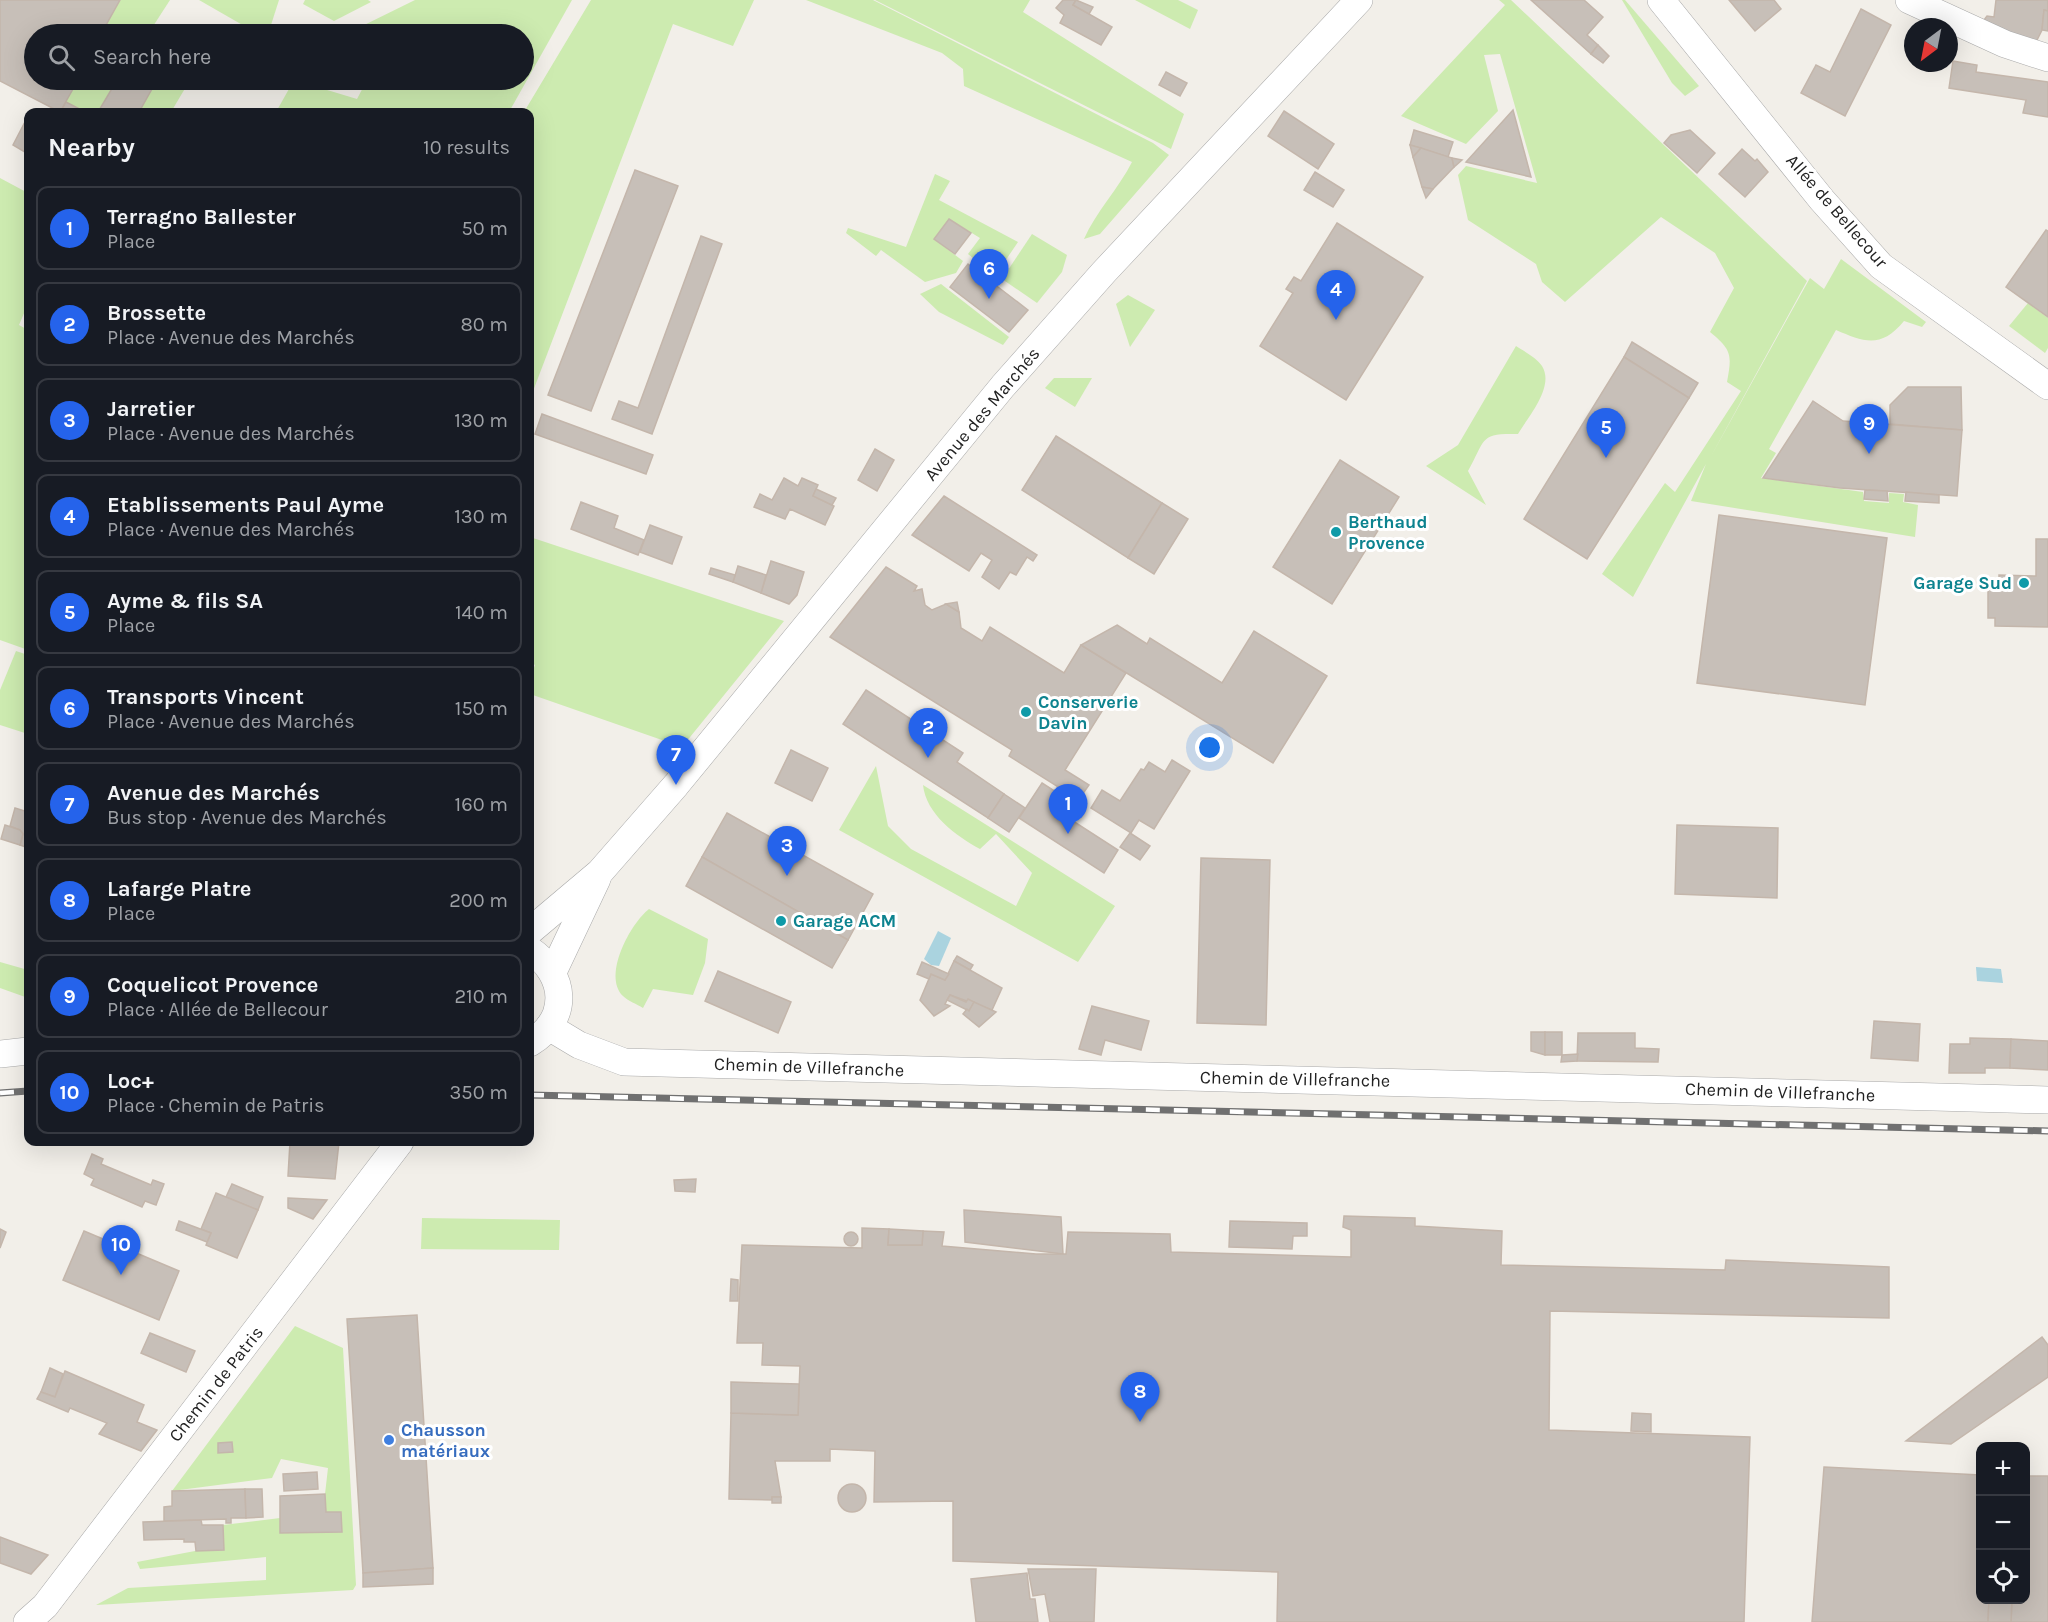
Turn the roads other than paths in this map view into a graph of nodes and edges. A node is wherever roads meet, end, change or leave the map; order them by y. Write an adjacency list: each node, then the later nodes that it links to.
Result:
1 (1359, 0): 6 (street, Avenue des Marchés)
2 (1661, 0): 5 (street, Allée de Bellecour)
3 (1910, 0): 4 (street)
4 (2048, 58)
5 (2048, 386)
6 (600, 872): 7 (street, Avenue des Marchés); 9 (street, Avenue des Marchés)
7 (534, 928)
8 (534, 953): 9 (street)
9 (553, 972): 10 (street)
10 (539, 1035): 13 (street, Chemin de Villefranche)
11 (24, 1051): 12 (street)
12 (0, 1053)
13 (2048, 1100)
14 (397, 1146): 15 (street, Chemin de Patris)
15 (27, 1622)

